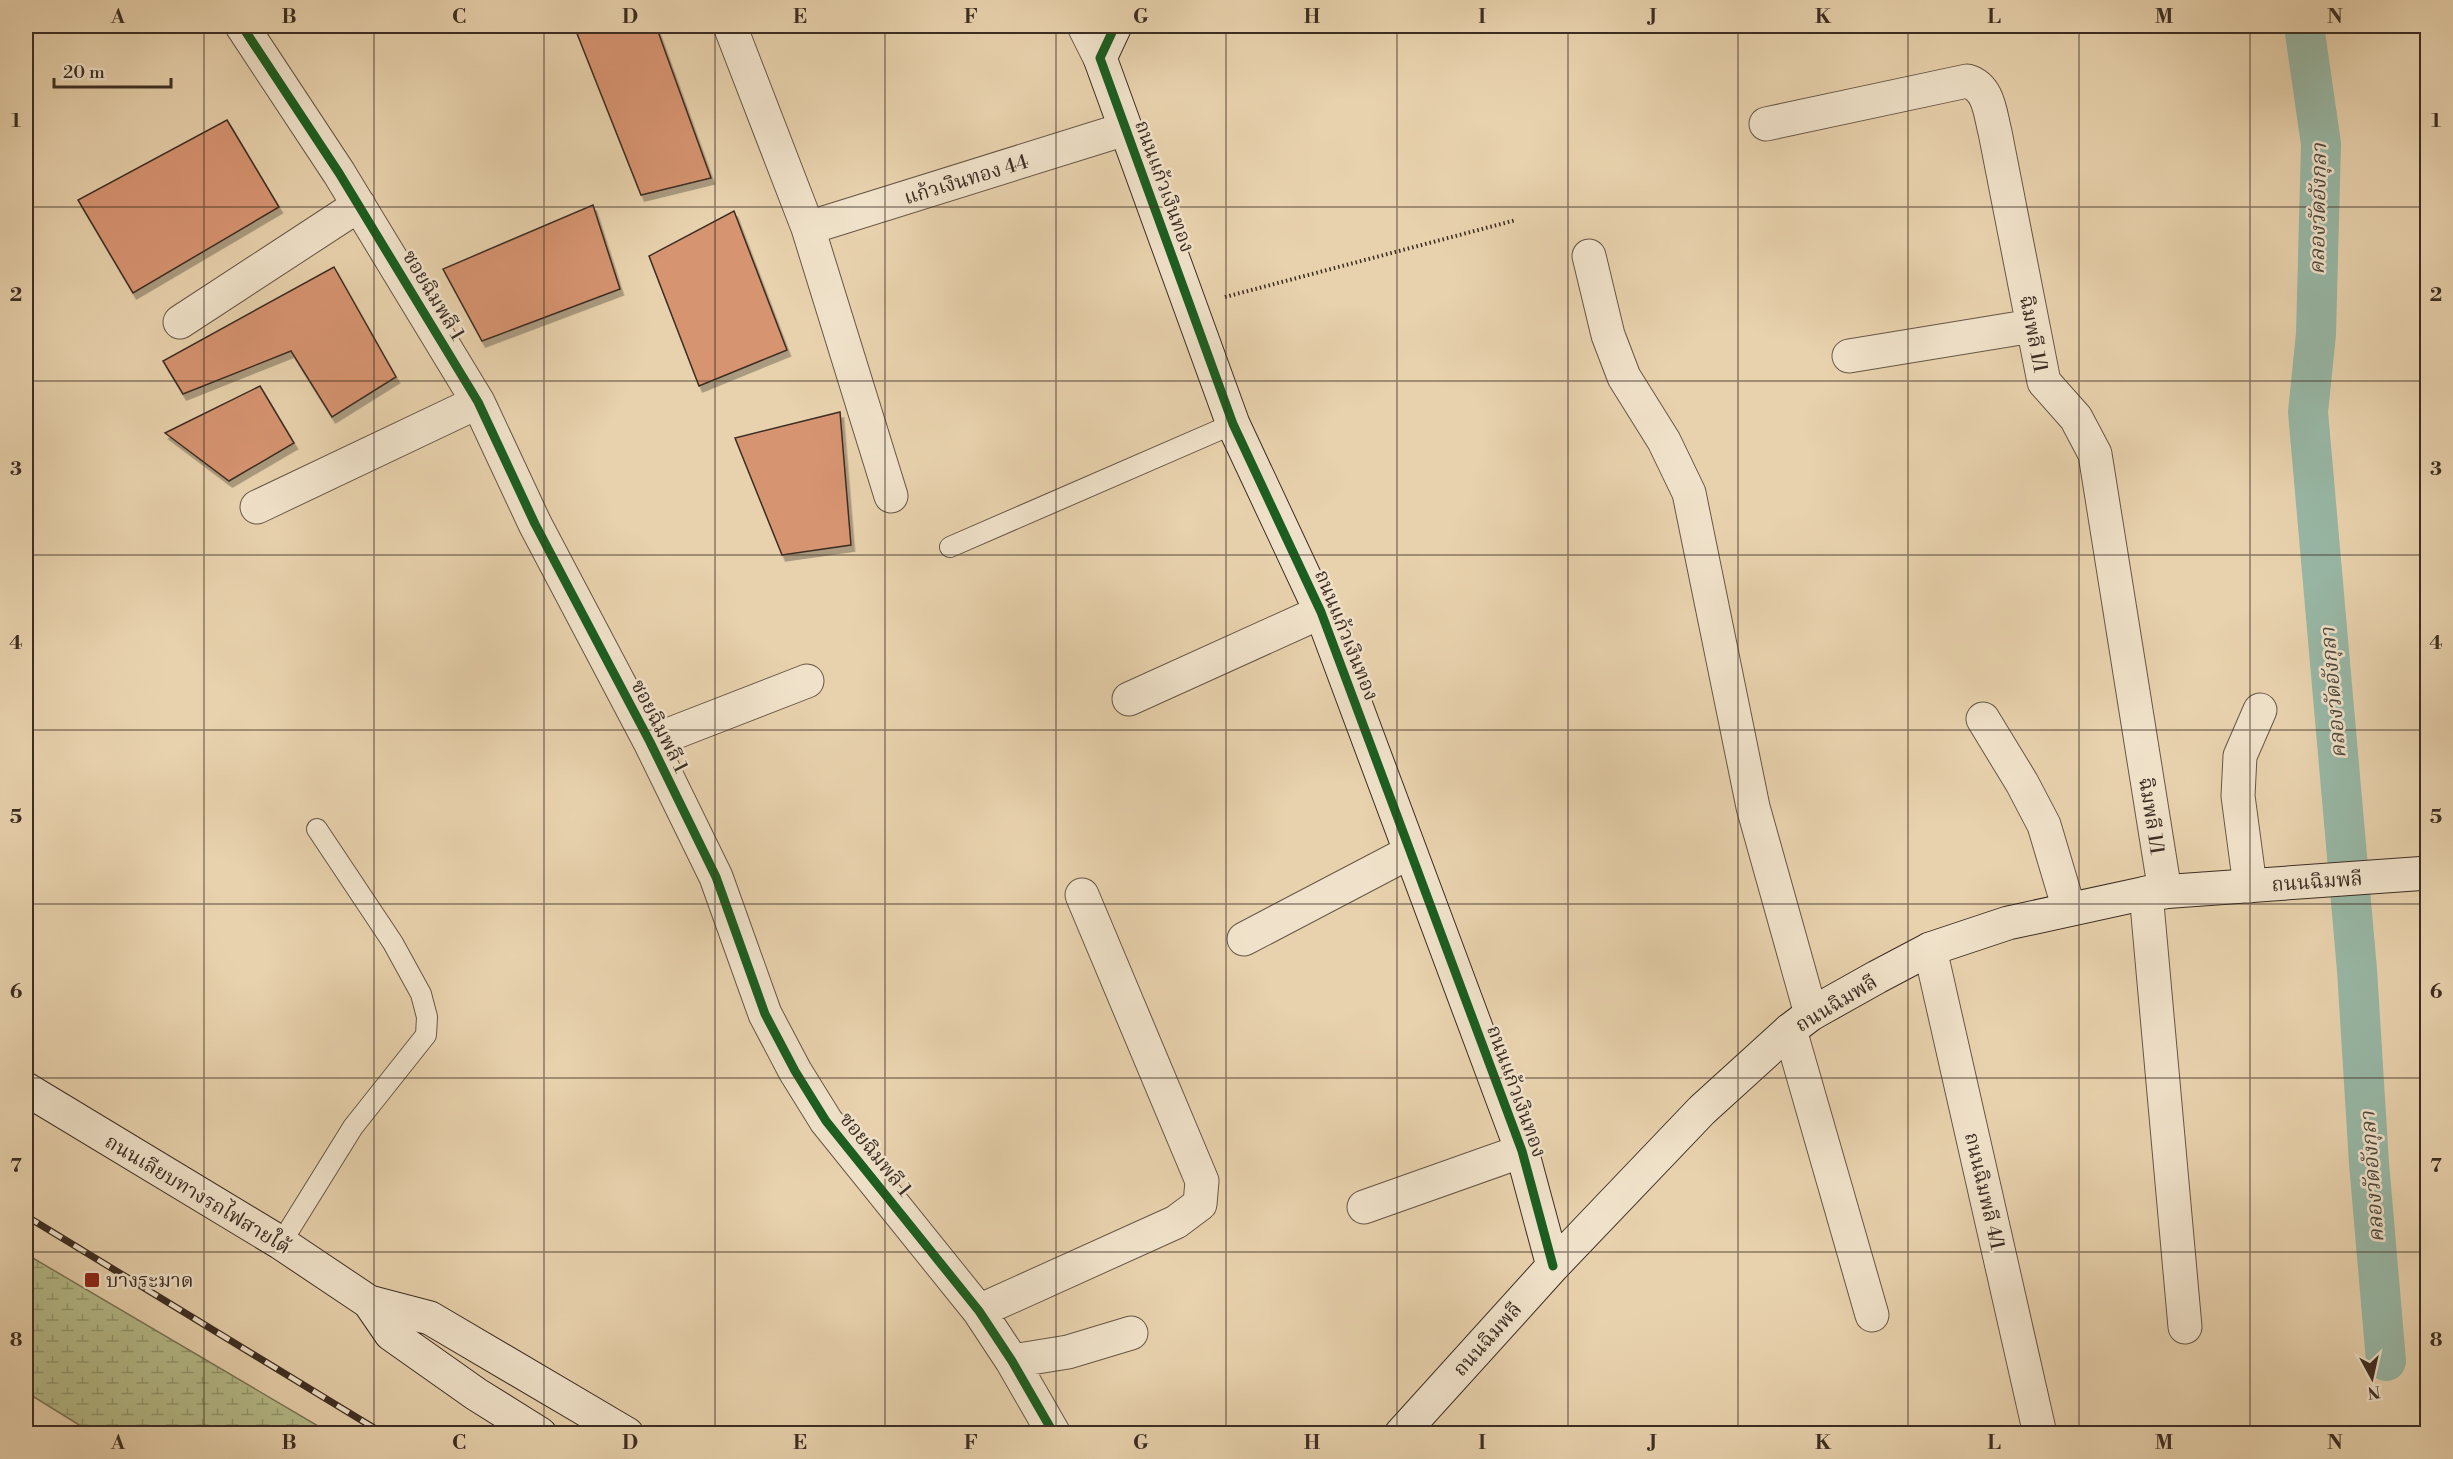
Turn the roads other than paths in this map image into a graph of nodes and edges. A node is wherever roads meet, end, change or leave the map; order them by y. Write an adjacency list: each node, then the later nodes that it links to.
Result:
1 (242, 26): 8 (street, ซอยฉิมพลี 1)
2 (730, 26): 9 (street)
3 (1084, 26): 5 (street, ถนนแก้วเงินทอง)
4 (1115, 26): 5 (street)
5 (1100, 58): 7 (street, ถนนแก้วเงินทอง)
6 (1766, 124): 12 (street, ฉิมพลี 1/1)
7 (1125, 129): 9 (street, แก้วเงินทอง 44); 15 (street, ถนนแก้วเงินทอง)
8 (359, 205): 11 (street); 14 (street, ซอยฉิมพลี 1)
9 (808, 228): 16 (street)
10 (1589, 256): 34 (street)
11 (180, 322)
12 (2032, 326): 13 (street); 29 (street, ฉิมพลี 1/1)
13 (1849, 356)
14 (478, 402): 17 (street); 24 (street, ซอยฉิมพลี 1)
15 (1233, 424): 18 (lane); 19 (street, ถนนแก้วเงินทอง)
16 (891, 496)
17 (258, 507)
18 (950, 547)
19 (1321, 612): 21 (street); 26 (street, ถนนแก้วเงินทอง)
20 (807, 681): 24 (street)
21 (1129, 699)
22 (2260, 710): 28 (street)
23 (1983, 719): 31 (street)
24 (650, 742): 41 (street, ซอยฉิมพลี 1)
25 (317, 829): 38 (lane)
26 (1410, 852): 32 (street); 36 (street, ถนนแก้วเงินทอง)
27 (2427, 873): 28 (street, ถนนฉิมพลี)
28 (2250, 886): 29 (street, ถนนฉิมพลี)
29 (2155, 893): 31 (street, ถนนฉิมพลี); 43 (street, ฉิมพลี 1/1)
30 (1083, 895): 41 (street)
31 (2069, 909): 33 (street, ถนนฉิมพลี)
32 (1244, 939)
33 (1930, 949): 34 (street, ถนนฉิมพลี); 50 (street, ถนนฉิมพลี 4/1)
34 (1800, 1022): 39 (street, ถนนฉิมพลี); 42 (street)
35 (26, 1089): 38 (street, ถนนเลียบทางรถไฟสายใต้)
36 (1522, 1151): 37 (street); 39 (street, ถนนแก้วเงินทอง)
37 (1364, 1207)
38 (281, 1243): 40 (street, ถนนเลียบทางรถไฟสายใต้)
39 (1553, 1266): 49 (street, ถนนฉิมพลี)
40 (369, 1302): 46 (street, ถนนเลียบทางรถไฟสายใต้); 47 (street, ถนนเลียบทางรถไฟสายใต้)
41 (979, 1311): 45 (street, ซอยฉิมพลี 1)
42 (1872, 1315)
43 (2185, 1327)
44 (1131, 1333): 45 (street)
45 (1012, 1361): 48 (street, ซอยฉิมพลี 1)
46 (540, 1434)
47 (627, 1434)
48 (1054, 1434)
49 (1401, 1434)
50 (2040, 1434)

